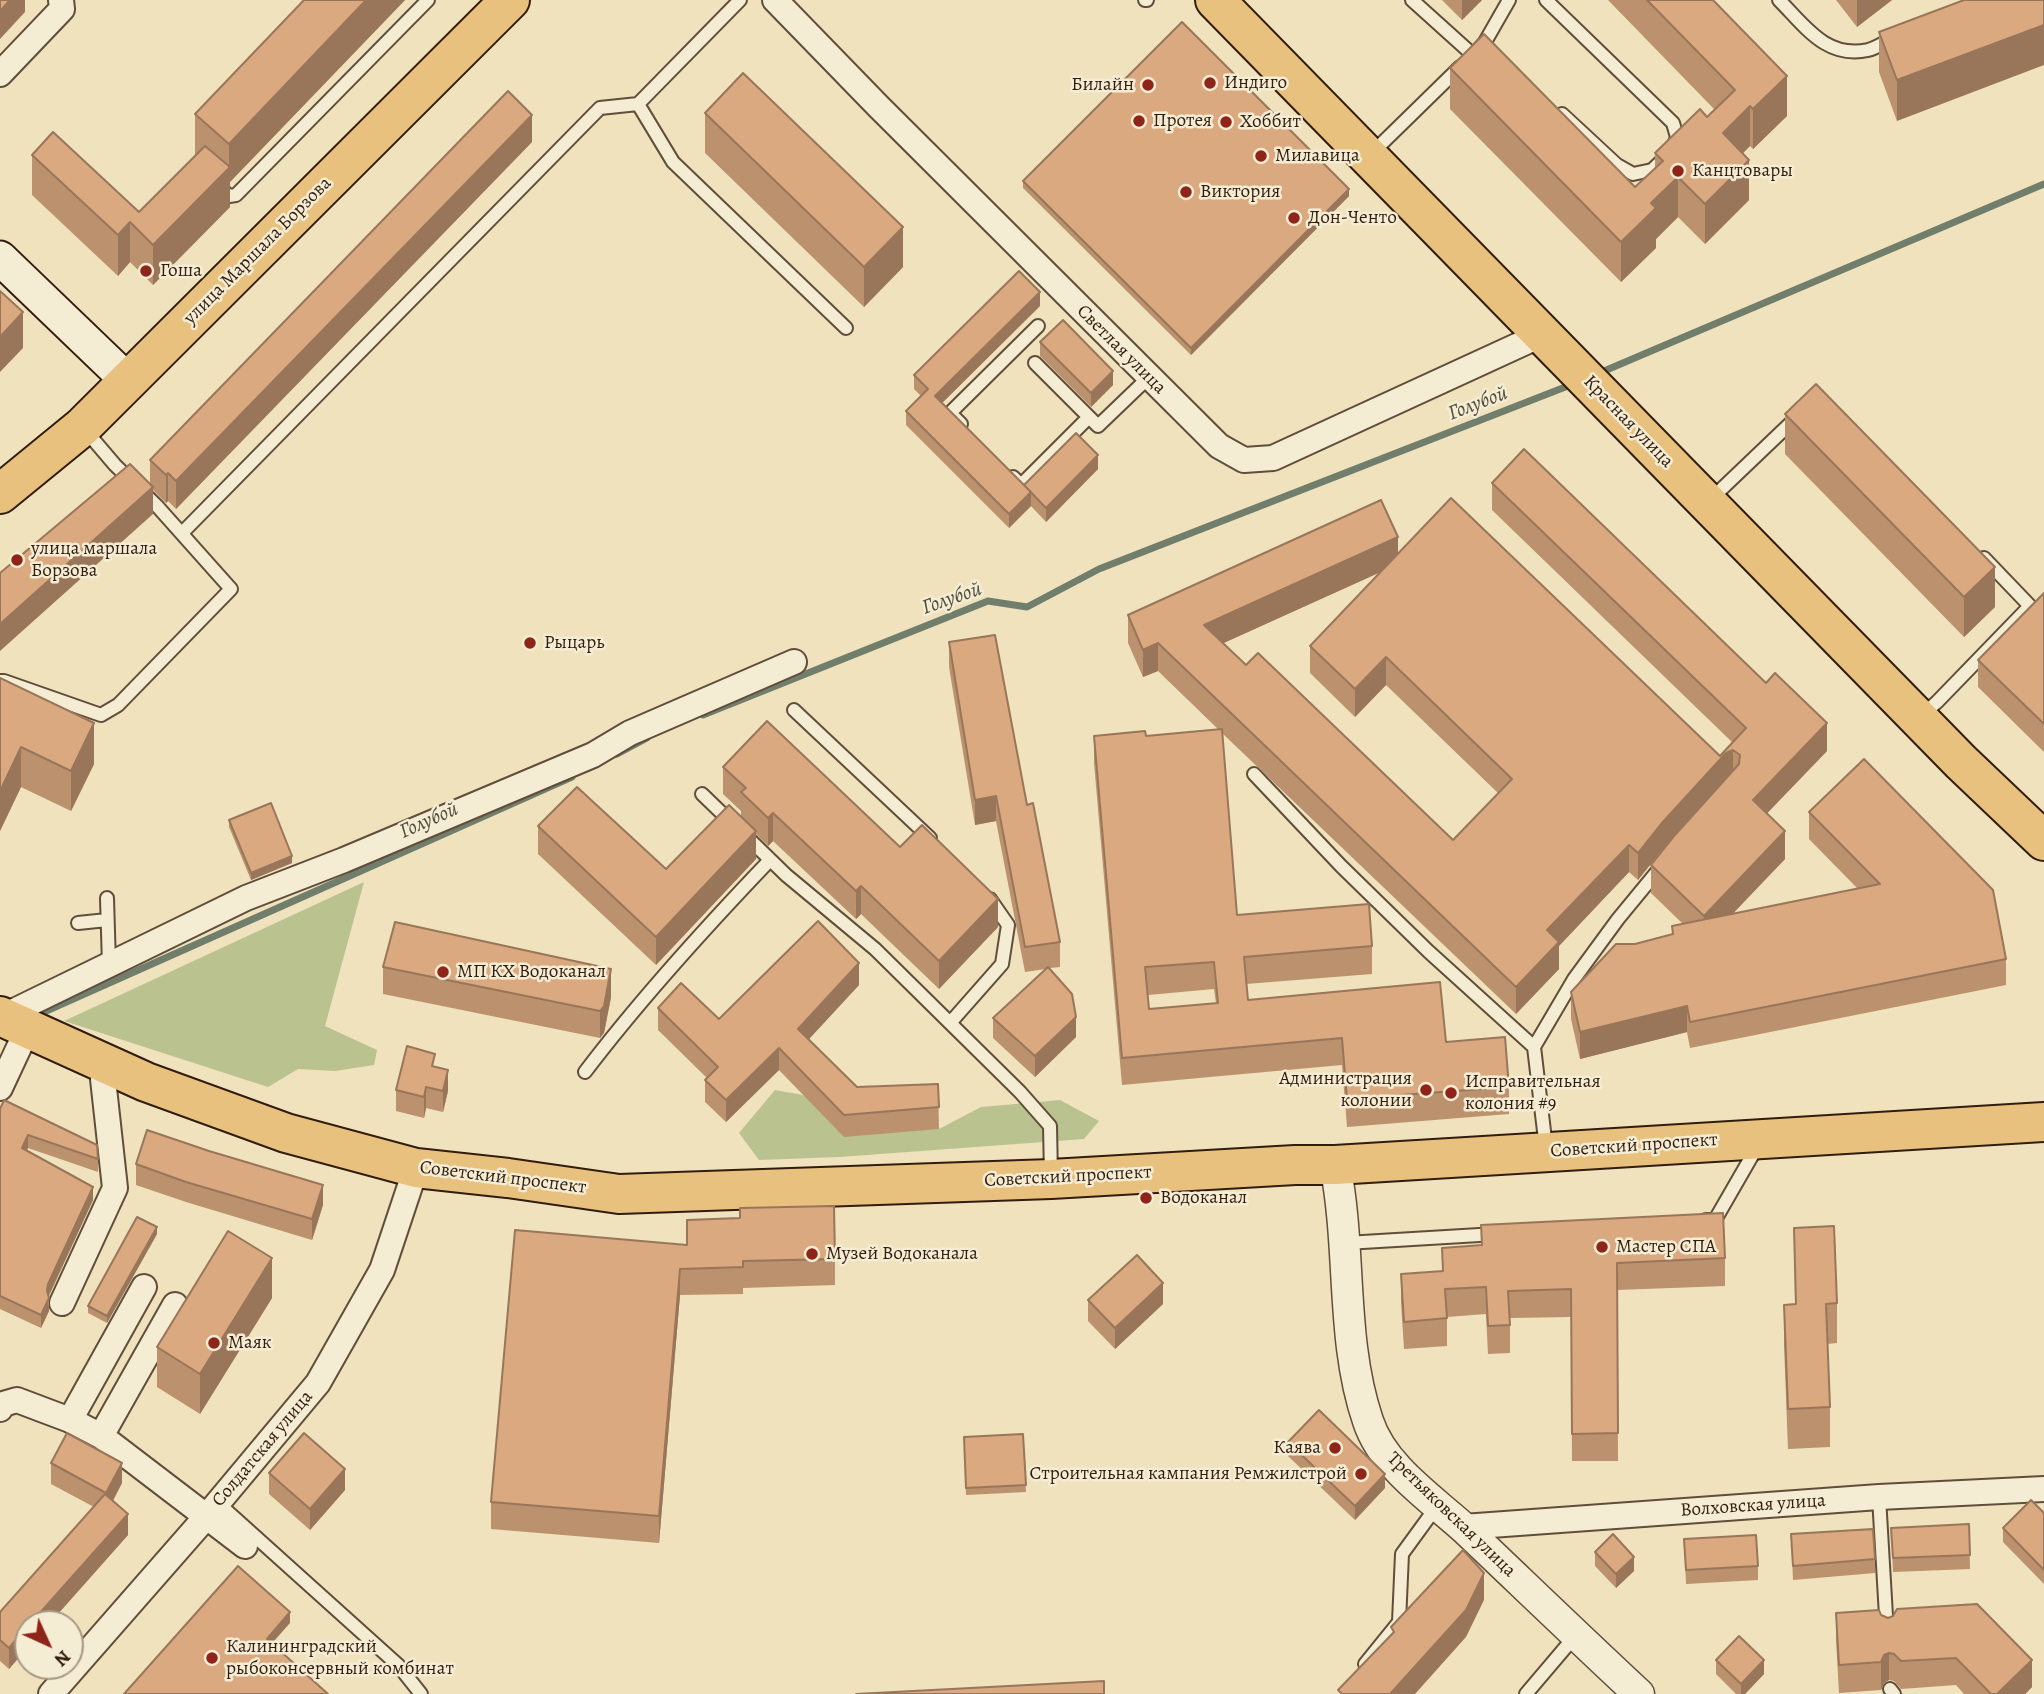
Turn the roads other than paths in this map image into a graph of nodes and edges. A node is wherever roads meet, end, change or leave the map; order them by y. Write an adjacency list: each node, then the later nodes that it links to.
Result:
1 (61, 0): 15 (street)
2 (428, 0): 19 (lane)
3 (510, 0): 26 (main road, улица Маршала Борзова)
4 (740, 0): 16 (lane)
5 (775, 0): 25 (street, Светлая улица)
6 (1214, 0): 18 (main road, Красная улица)
7 (1412, 0): 14 (lane)
8 (1509, 0): 12 (lane)
9 (1545, 0): 17 (lane)
10 (1779, 0): 11 (lane)
11 (1906, 32)
12 (1485, 43): 13 (lane); 14 (lane)
13 (1496, 52)
14 (1473, 55): 18 (lane)
15 (0, 74)
16 (638, 104): 22 (lane); 34 (lane)
17 (1556, 108)
18 (1368, 157): 23 (main road, Красная улица)
19 (211, 180)
20 (0, 258): 26 (main road)
21 (1038, 326): 30 (lane)
22 (846, 328)
23 (1543, 334): 25 (street, Светлая улица); 33 (main road, Красная улица)
24 (1035, 363): 28 (lane)
25 (1148, 378): 28 (lane)
26 (128, 381): 29 (main road, улица Маршала Борзова)
27 (1803, 411): 33 (lane)
28 (1089, 417): 31 (lane)
29 (82, 427): 32 (main road, улица Маршала Борзова); 34 (lane)
30 (968, 431)
31 (1004, 467)
32 (0, 494)
33 (1708, 503): 39 (main road, Красная улица)
34 (182, 533): 37 (lane)
35 (1974, 547): 39 (lane)
36 (794, 662): 50 (street)
37 (0, 681)
38 (794, 710): 43 (lane)
39 (1919, 717): 42 (main road, Красная улица)
40 (1254, 775): 53 (lane)
41 (702, 794): 45 (lane)
42 (2041, 833)
43 (942, 849)
44 (1668, 857): 53 (lane)
45 (770, 859): 52 (lane); 54 (lane)
46 (982, 887): 52 (lane)
47 (107, 898): 48 (lane)
48 (107, 920): 49 (lane); 50 (lane)
49 (78, 923)
50 (109, 965): 51 (street)
51 (16, 1023): 55 (main road, Советский проспект); 56 (street)
52 (950, 1023): 62 (lane)
53 (1534, 1047): 59 (lane)
54 (585, 1072)
55 (106, 1073): 61 (main road, Советский проспект); 67 (street)
56 (0, 1088)
57 (2044, 1122): 58 (main road, Советский проспект)
58 (1762, 1138): 59 (main road, Советский проспект); 63 (lane)
59 (1546, 1152): 60 (main road, Советский проспект)
60 (1335, 1165): 62 (main road, Советский проспект); 65 (street, Третьяковская улица)
61 (416, 1168): 62 (main road, Советский проспект); 75 (street, Солдатская улица)
62 (1051, 1179)
63 (1687, 1222)
64 (1510, 1233): 65 (lane)
65 (1346, 1243): 74 (street, Третьяковская улица)
66 (145, 1287): 70 (street)
67 (62, 1303)
68 (175, 1305): 71 (street)
69 (0, 1409): 70 (street)
70 (70, 1420): 71 (street)
71 (101, 1436): 75 (street)
72 (2044, 1489): 73 (street, Волховская улица)
73 (1879, 1497): 76 (street, Волховская улица); 79 (lane)
74 (1437, 1505): 76 (street, Третьяковская улица); 80 (lane)
75 (212, 1510): 77 (street); 81 (street, Солдатская улица); 82 (lane)
76 (1463, 1527): 78 (street, Третьяковская улица)
77 (245, 1546)
78 (1576, 1635): 83 (lane); 84 (street, Третьяковская улица)
79 (1888, 1637)
80 (1357, 1674)
81 (51, 1694)
82 (421, 1694)
83 (1526, 1694)
84 (1639, 1694)

